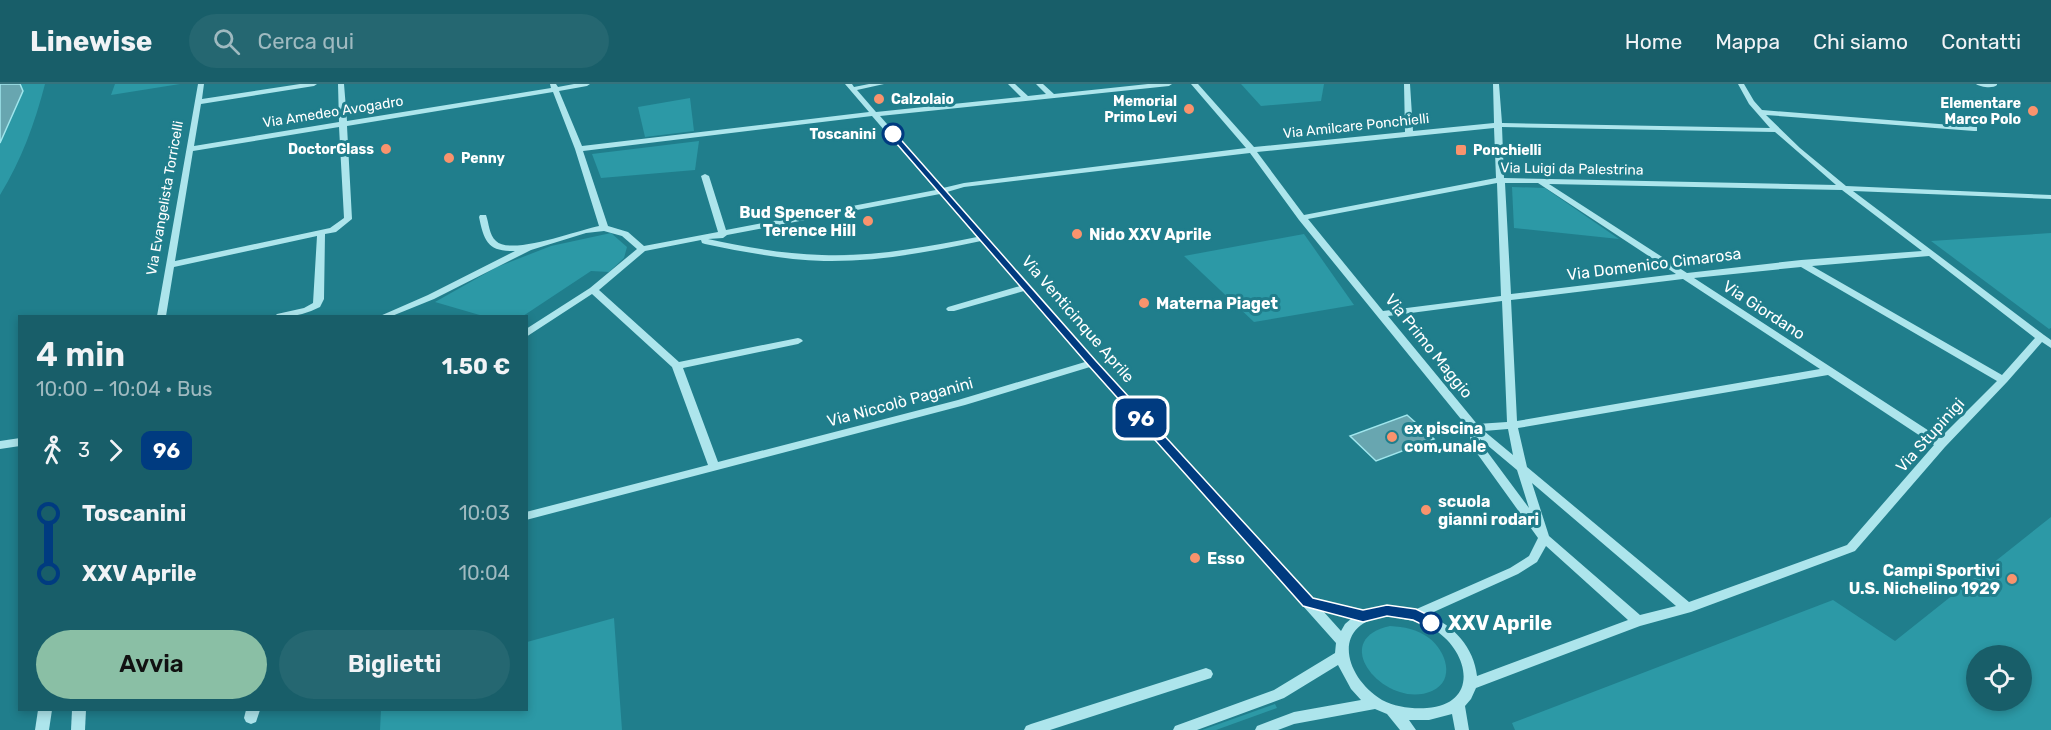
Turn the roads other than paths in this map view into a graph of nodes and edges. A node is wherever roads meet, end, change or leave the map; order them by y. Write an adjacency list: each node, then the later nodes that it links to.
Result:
1 (201, 84): 19 (street, Via Evangelista Torricelli)
2 (315, 84): 19 (street)
3 (341, 84): 22 (street)
4 (587, 84): 16 (street, Via Amedeo Avogadro)
5 (881, 84): 15 (street)
6 (1011, 84): 18 (street)
7 (1039, 84): 17 (street)
8 (1169, 84): 17 (street)
9 (1194, 84): 29 (street, Via Primo Maggio)
10 (1407, 84): 26 (street)
11 (1496, 84): 23 (street)
12 (1741, 84): 20 (street)
13 (1979, 84): 14 (street)
14 (1994, 85)
15 (850, 86): 21 (street, Via Venticinque Aprile)
16 (554, 87): 22 (street, Via Amedeo Avogadro); 28 (street)
17 (1051, 95): 18 (street)
18 (1026, 98): 21 (street)
19 (198, 102): 27 (street, Via Evangelista Torricelli)
20 (1760, 112): 24 (street); 25 (street)
21 (874, 114): 28 (street); 34 (street, Via Venticinque Aprile)
22 (342, 124): 27 (street, Via Amedeo Avogadro); 39 (street)
23 (1498, 125): 25 (street, Via Amilcare Ponchielli); 26 (street, Via Amilcare Ponchielli); 31 (street)
24 (1974, 129)
25 (1776, 130): 33 (street)
26 (1409, 134): 29 (street, Via Amilcare Ponchielli)
27 (190, 149): 47 (street, Via Evangelista Torricelli)
28 (579, 149): 38 (street)
29 (1252, 150): 34 (street, Via Amilcare Ponchielli); 37 (street, Via Primo Maggio)
30 (705, 176): 40 (street)
31 (1500, 180): 32 (street, Via Luigi da Palestrina); 37 (street, Via Luigi da Palestrina); 51 (street)
32 (1540, 181): 33 (street, Via Luigi da Palestrina); 48 (street, Via Giordano)
33 (1846, 188): 35 (street, Via Luigi da Palestrina); 45 (street)
34 (941, 190): 40 (street, Via Amilcare Ponchielli); 41 (street, Via Venticinque Aprile)
35 (2051, 197)
36 (483, 217): 43 (street)
37 (1302, 218): 56 (street, Via Primo Maggio)
38 (604, 228): 43 (street); 44 (street)
39 (321, 234): 47 (street); 54 (street)
40 (723, 235): 42 (street, Via Amilcare Ponchielli)
41 (984, 238): 42 (street); 49 (street, Via Venticinque Aprile)
42 (699, 240): 44 (street, Via Amilcare Ponchielli)
43 (528, 248): 55 (street)
44 (642, 249): 50 (street)
45 (1931, 253): 46 (street, Via Domenico Cimarosa); 58 (street)
46 (1800, 262): 48 (street, Via Domenico Cimarosa); 64 (street)
47 (171, 265): 53 (street, Via Evangelista Torricelli)
48 (1683, 275): 51 (street, Via Domenico Cimarosa); 63 (street, Via Giordano)
49 (1027, 287): 52 (street); 61 (street, Via Venticinque Aprile)
50 (593, 290): 57 (street); 62 (street)
51 (1506, 297): 56 (street, Via Domenico Cimarosa); 65 (street)
52 (951, 309)
53 (160, 315)
54 (284, 315)
55 (387, 315)
56 (1382, 315): 66 (street, Via Primo Maggio)
57 (528, 333)
58 (2046, 336): 60 (street); 64 (street, Via Stupinigi)
59 (798, 341): 62 (street)
60 (2051, 345)
61 (1092, 363): 70 (street, Via Niccolò Paganini); 74 (street, Via Venticinque Aprile)
62 (677, 366): 70 (street)
63 (1830, 371): 65 (street); 68 (street, Via Giordano)
64 (2003, 380): 68 (street, Via Stupinigi)
65 (1512, 425): 66 (street); 71 (street)
66 (1474, 428): 71 (street); 73 (street, Via Primo Maggio)
67 (18, 442): 69 (street)
68 (1941, 444): 75 (street, Via Stupinigi)
69 (0, 445)
70 (715, 468): 72 (street, Via Niccolò Paganini)
71 (1522, 470): 73 (street); 75 (street)
72 (528, 515)
73 (1544, 538): 76 (street); 78 (street, Via Primo Maggio)
74 (1308, 602): 77 (street); 79 (street, Via Venticinque Aprile)
75 (1687, 608): 78 (street, Via Stupinigi)
76 (1416, 615): 77 (street); 81 (street)
77 (1363, 616): 79 (street)
78 (1638, 621): 81 (street, Via Stupinigi)
79 (1341, 648): 82 (street); 90 (street)
80 (1206, 674): 89 (street)
81 (1471, 684): 83 (street)
82 (1377, 703): 84 (street); 91 (street)
83 (1458, 706): 84 (street); 93 (street)
84 (1391, 709): 92 (street)
85 (45, 711): 87 (street)
86 (79, 711): 88 (street)
87 (42, 730)
88 (78, 730)
89 (1031, 730)
90 (1180, 730)
91 (1262, 730)
92 (1409, 730)
93 (1462, 730)

